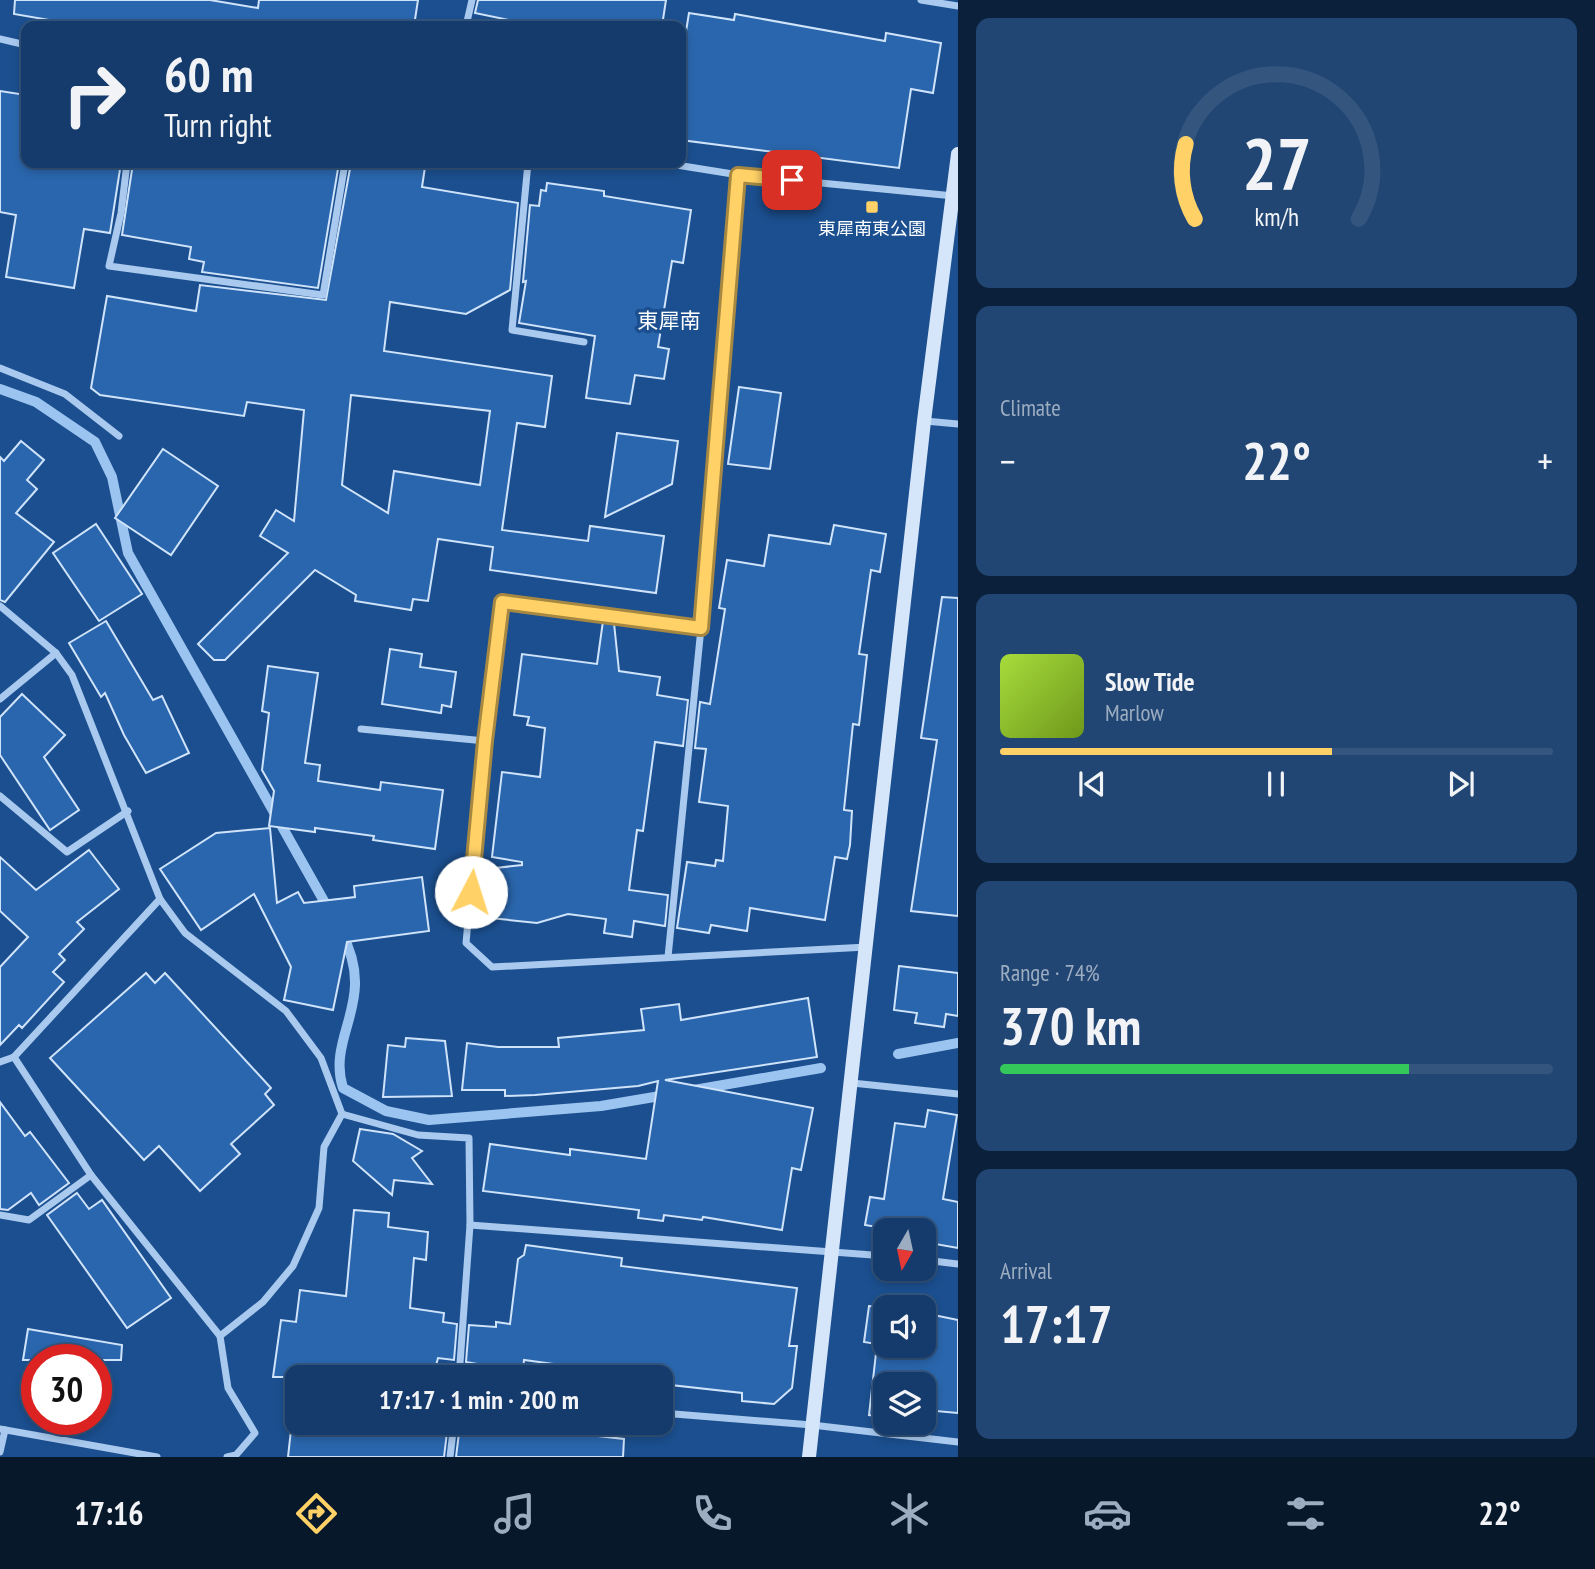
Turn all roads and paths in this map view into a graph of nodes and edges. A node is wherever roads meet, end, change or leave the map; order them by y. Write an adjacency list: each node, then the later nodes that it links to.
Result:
1 (472, 0): 4 (street)
2 (921, 0): 3 (street)
3 (958, 6)
4 (467, 21)
5 (0, 39): 6 (street)
6 (21, 44)
7 (958, 154): 13 (street)
8 (686, 167): 12 (street)
9 (126, 168): 10 (street)
10 (344, 168)
11 (528, 168): 14 (street)
12 (738, 175): 13 (street); 20 (street)
13 (956, 196): 16 (street)
14 (584, 342)
15 (0, 368): 18 (street)
16 (924, 421): 17 (street); 28 (street)
17 (958, 424)
18 (119, 436)
19 (0, 606): 21 (street)
20 (701, 628): 24 (street); 29 (street)
21 (56, 653): 22 (street); 26 (street)
22 (0, 699)
23 (361, 729): 24 (street)
24 (485, 741): 29 (street)
25 (0, 796): 26 (street)
26 (128, 811): 27 (street)
27 (160, 899): 30 (street); 34 (street)
28 (867, 947): 29 (street); 32 (street)
29 (668, 957)
30 (14, 1057): 31 (street); 35 (street)
31 (0, 1062)
32 (852, 1083): 33 (street); 38 (street)
33 (958, 1094)
34 (342, 1114): 37 (street); 42 (street)
35 (92, 1174): 36 (street); 42 (street)
36 (0, 1215)
37 (470, 1225): 38 (street); 43 (street)
38 (831, 1251): 39 (street); 45 (street)
39 (873, 1255)
40 (936, 1261): 41 (street)
41 (958, 1264)
42 (220, 1336): 51 (street)
43 (459, 1365)
44 (673, 1414): 45 (street)
45 (812, 1425): 48 (street); 53 (street)
46 (3, 1430): 49 (street); 50 (street)
47 (453, 1435): 52 (street)
48 (958, 1442)
49 (0, 1452)
50 (157, 1457)
51 (227, 1457)
52 (450, 1457)
53 (809, 1457)

